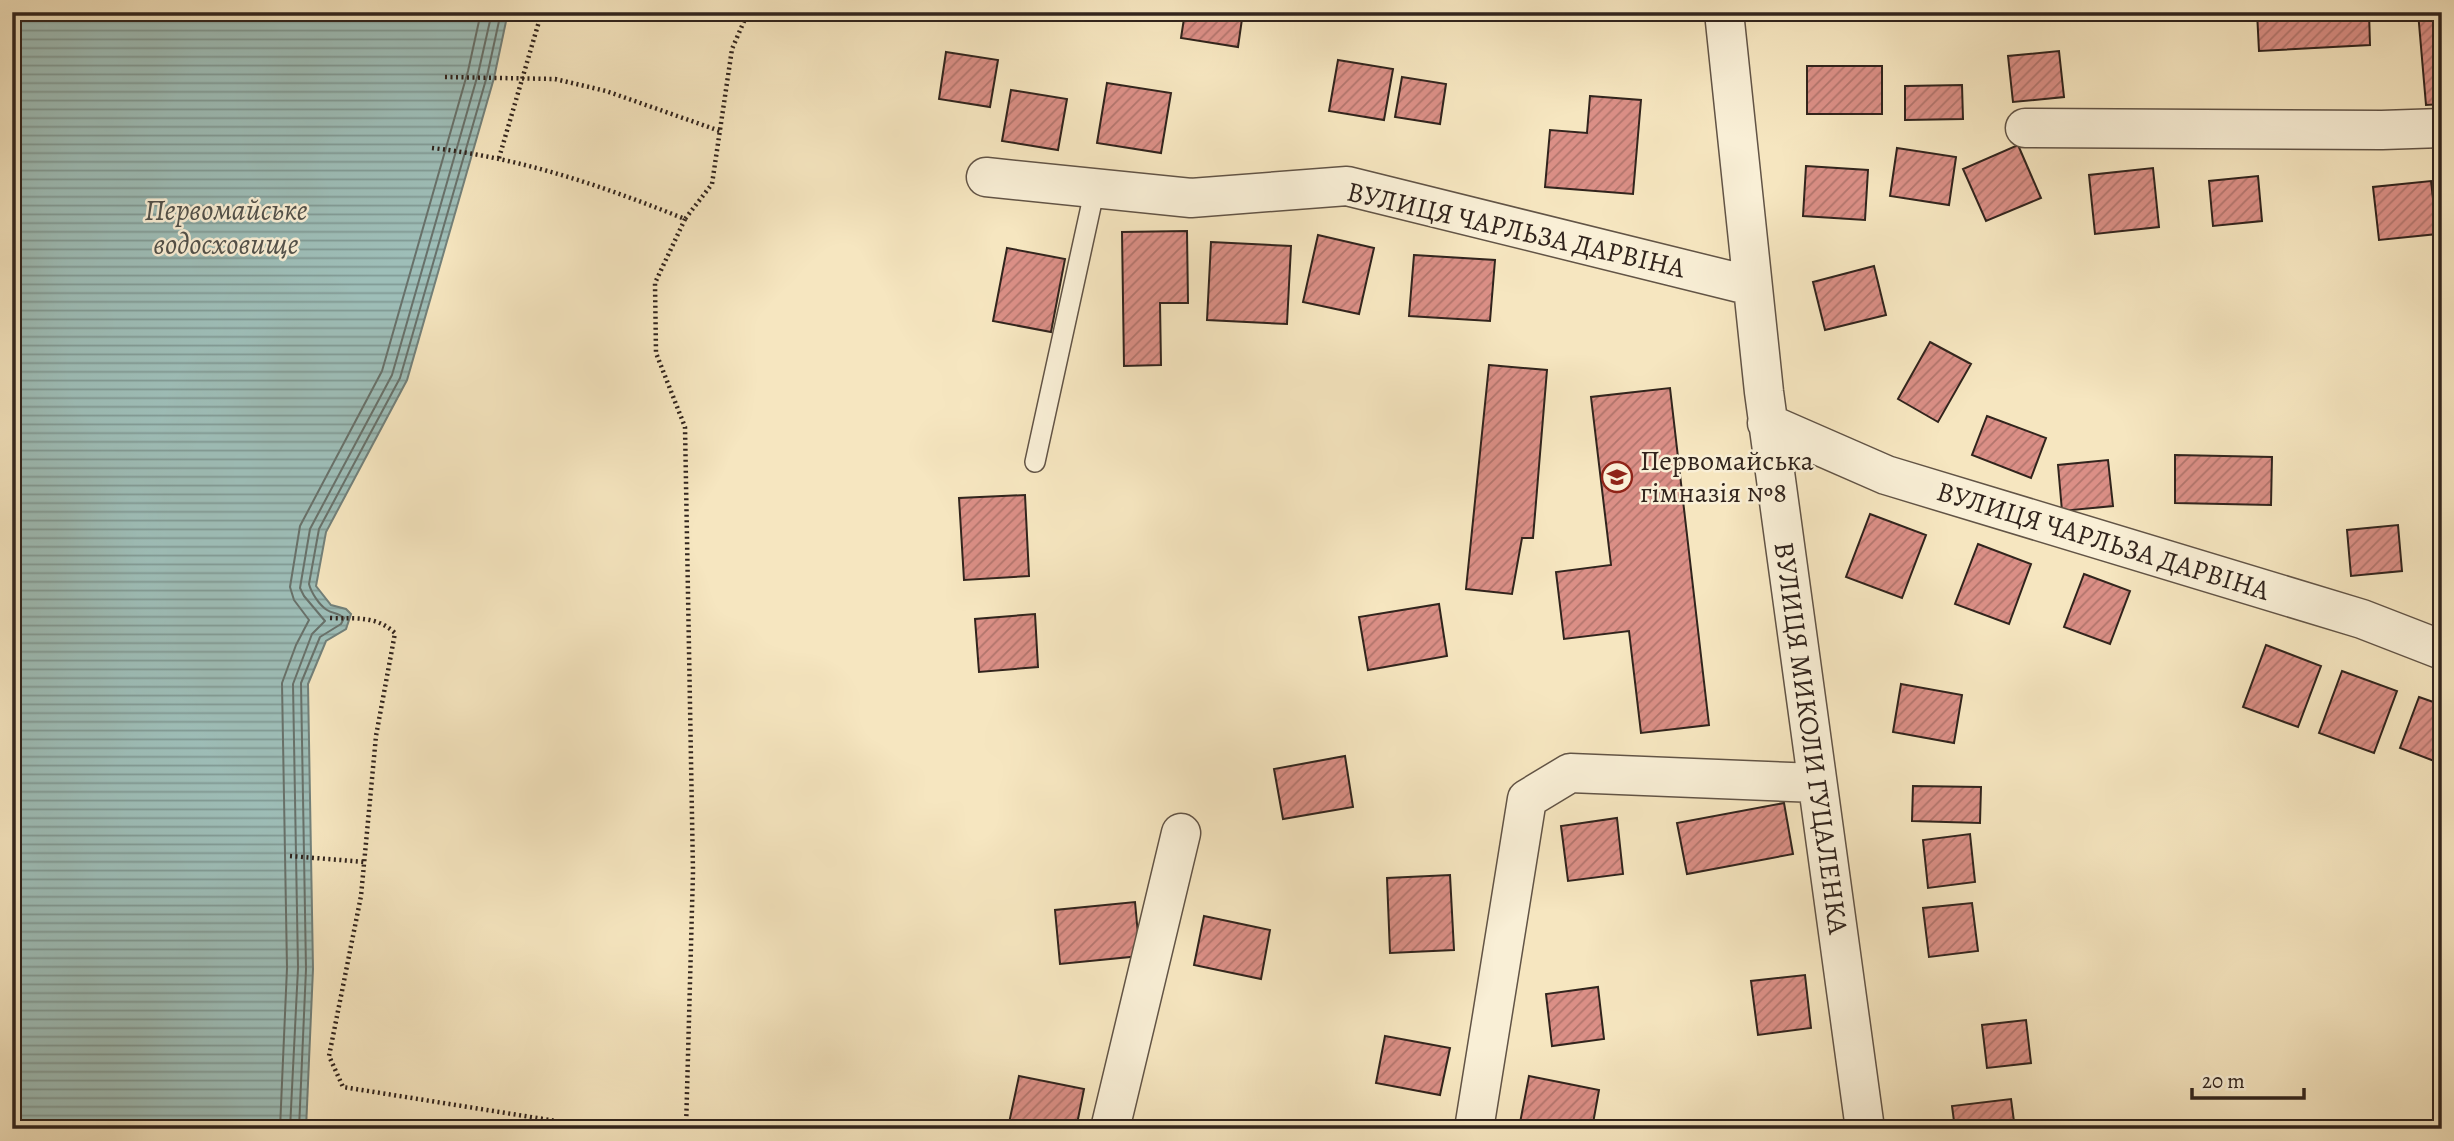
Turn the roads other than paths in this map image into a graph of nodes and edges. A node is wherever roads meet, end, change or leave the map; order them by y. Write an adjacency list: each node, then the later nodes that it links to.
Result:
1 (1724, 12): 6 (street, ВУЛИЦЯ МИКОЛИ ГУЦАЛЕНКА)
2 (2025, 128): 3 (street)
3 (2442, 128)
4 (985, 177): 5 (street, ВУЛИЦЯ ЧАРЛЬЗА ДАРВІНА)
5 (1095, 188): 6 (street, ВУЛИЦЯ ЧАРЛЬЗА ДАРВІНА); 8 (lane)
6 (1752, 286): 7 (street, ВУЛИЦЯ МИКОЛИ ГУЦАЛЕНКА)
7 (1768, 423): 9 (street, ВУЛИЦЯ ЧАРЛЬЗА ДАРВІНА); 10 (street, ВУЛИЦЯ МИКОЛИ ГУЦАЛЕНКА)
8 (1035, 462)
9 (2442, 650)
10 (1817, 783): 13 (street); 14 (street, ВУЛИЦЯ МИКОЛИ ГУЦАЛЕНКА)
11 (1181, 833): 12 (street)
12 (1110, 1129)
13 (1474, 1129)
14 (1865, 1129)

